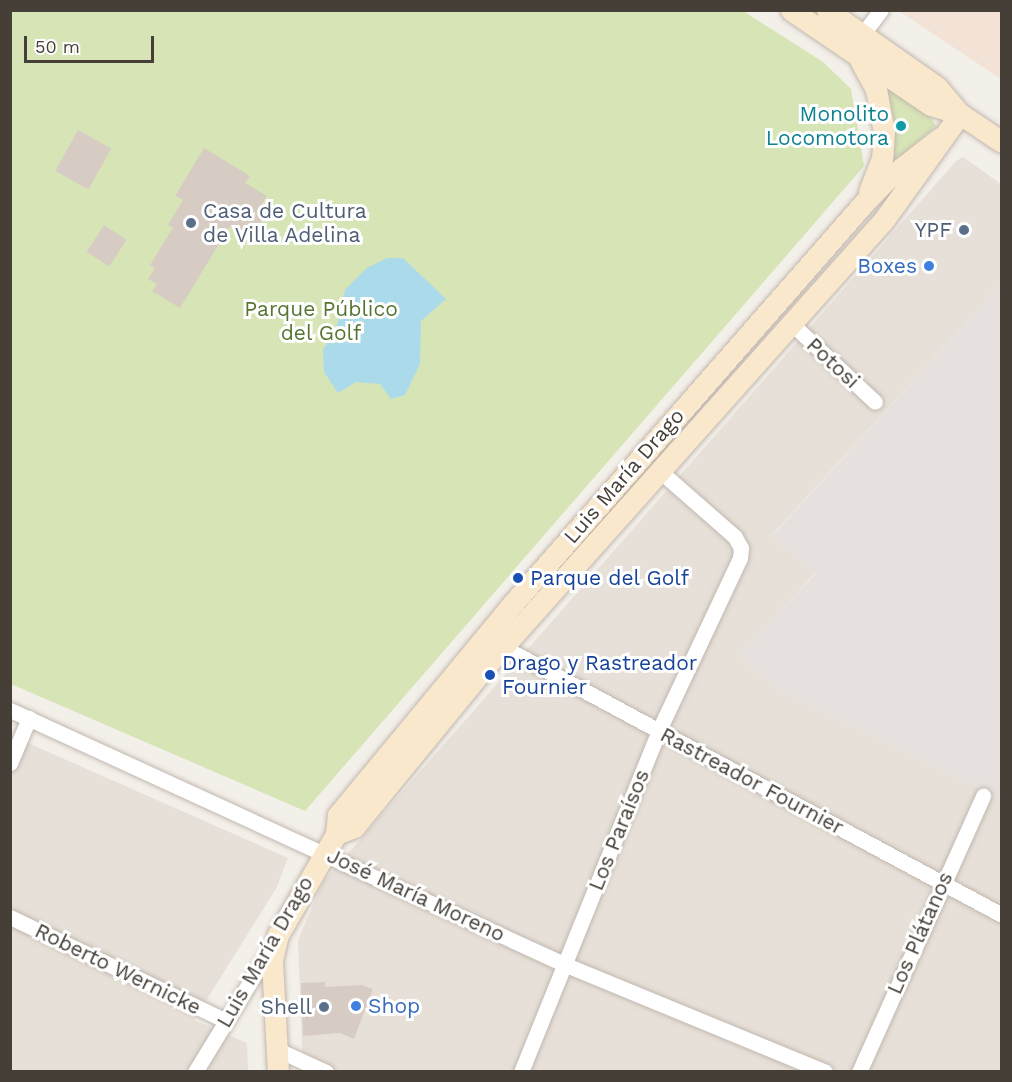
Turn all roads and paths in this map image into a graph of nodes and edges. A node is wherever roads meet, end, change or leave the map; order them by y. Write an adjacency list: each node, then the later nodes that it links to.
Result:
1 (791, 10): 5 (main road)
2 (827, 10): 4 (main road)
3 (881, 10): 4 (street)
4 (862, 35): 6 (main road)
5 (857, 57): 6 (main road); 9 (main road)
6 (960, 114): 7 (main road, Luis María Drago); 8 (main road)
7 (939, 138): 9 (main road, Luis María Drago); 10 (main road, Luis María Drago)
8 (1002, 142)
9 (863, 204): 19 (main road, Luis María Drago)
10 (791, 323): 11 (street, Potosi); 12 (main road, Luis María Drago)
11 (875, 402)
12 (661, 472): 13 (main road, Luis María Drago); 16 (street, Los Paraísos)
13 (503, 647): 16 (street, Rastreador Fournier); 19 (main road, Luis María Drago)
14 (10, 710): 15 (street, José María Moreno)
15 (29, 718): 17 (street); 20 (street, José María Moreno)
16 (659, 730): 21 (street, Rastreador Fournier); 25 (street, Los Paraísos)
17 (10, 764)
18 (983, 796): 21 (street, Los Plátanos)
19 (336, 834): 20 (main road, Luis María Drago)
20 (323, 852): 24 (main road, Luis María Drago); 25 (street, José María Moreno)
21 (941, 883): 22 (street, Rastreador Fournier); 32 (street, Los Plátanos)
22 (1002, 915)
23 (10, 917): 26 (street, Roberto Wernicke)
24 (278, 935): 26 (street, Luis María Drago); 27 (main road)
25 (566, 965): 30 (street, Los Paraísos); 31 (street, José María Moreno)
26 (226, 1021): 28 (street, Luis María Drago)
27 (278, 1061): 29 (street)
28 (195, 1071)
29 (326, 1071)
30 (521, 1071)
31 (825, 1071)
32 (859, 1071)

